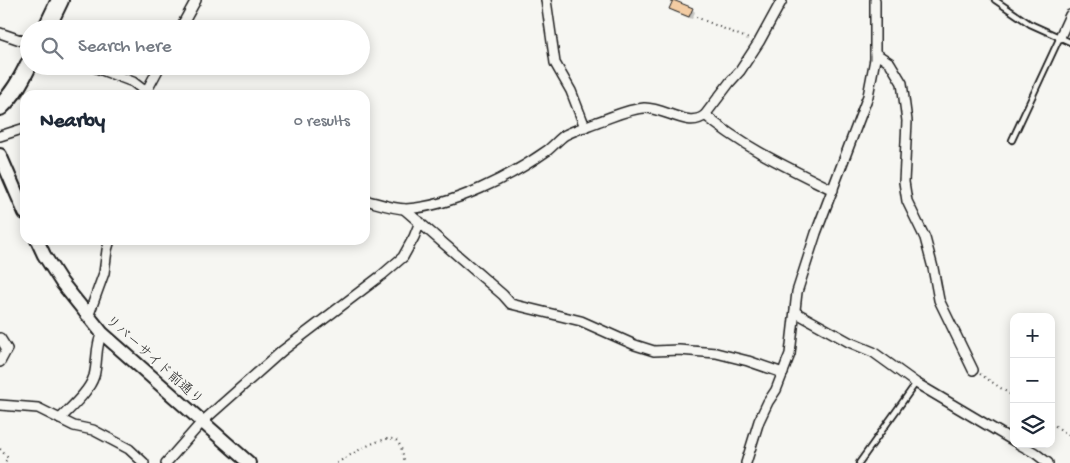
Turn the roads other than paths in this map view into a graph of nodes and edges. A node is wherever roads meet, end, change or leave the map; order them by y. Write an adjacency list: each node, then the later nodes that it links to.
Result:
1 (60, 0): 8 (highway)
2 (196, 0): 9 (street)
3 (546, 0): 22 (street)
4 (782, 0): 21 (street)
5 (875, 0): 14 (street)
6 (995, 0): 11 (lane)
7 (1070, 15): 11 (street)
8 (50, 20)
9 (185, 20)
10 (0, 33): 12 (street)
11 (1060, 37): 13 (lane); 25 (lane)
12 (20, 40)
13 (1070, 42)
14 (875, 53): 28 (street); 40 (street)
15 (23, 75): 20 (highway)
16 (115, 75): 18 (street)
17 (156, 75): 19 (street)
18 (144, 90)
19 (149, 90)
20 (0, 107)
21 (705, 115): 22 (street); 28 (street)
22 (585, 127): 31 (street)
23 (20, 130): 24 (street)
24 (0, 136)
25 (1012, 140)
26 (0, 156): 27 (street)
27 (2, 169): 30 (street)
28 (833, 190): 35 (street)
29 (370, 201): 31 (street)
30 (20, 203)
31 (404, 209): 32 (street)
32 (420, 222): 41 (street); 45 (street)
33 (39, 245): 36 (street, リバーサイド前通り)
34 (108, 245): 36 (street)
35 (795, 312): 41 (street); 42 (street)
36 (88, 317): 37 (street, リバーサイド前通り)
37 (102, 333): 44 (street); 45 (street, リバーサイド前通り)
38 (0, 338): 39 (street)
39 (0, 362)
40 (973, 370)
41 (783, 373): 51 (street)
42 (916, 383): 46 (street); 52 (lane)
43 (0, 405): 44 (street)
44 (60, 419): 48 (street)
45 (202, 422): 49 (street); 50 (street, リバーサイド前通り)
46 (1010, 439)
47 (1026, 448): 53 (street)
48 (144, 463)
49 (166, 463)
50 (249, 463)
51 (746, 463)
52 (859, 463)
53 (1048, 463)

